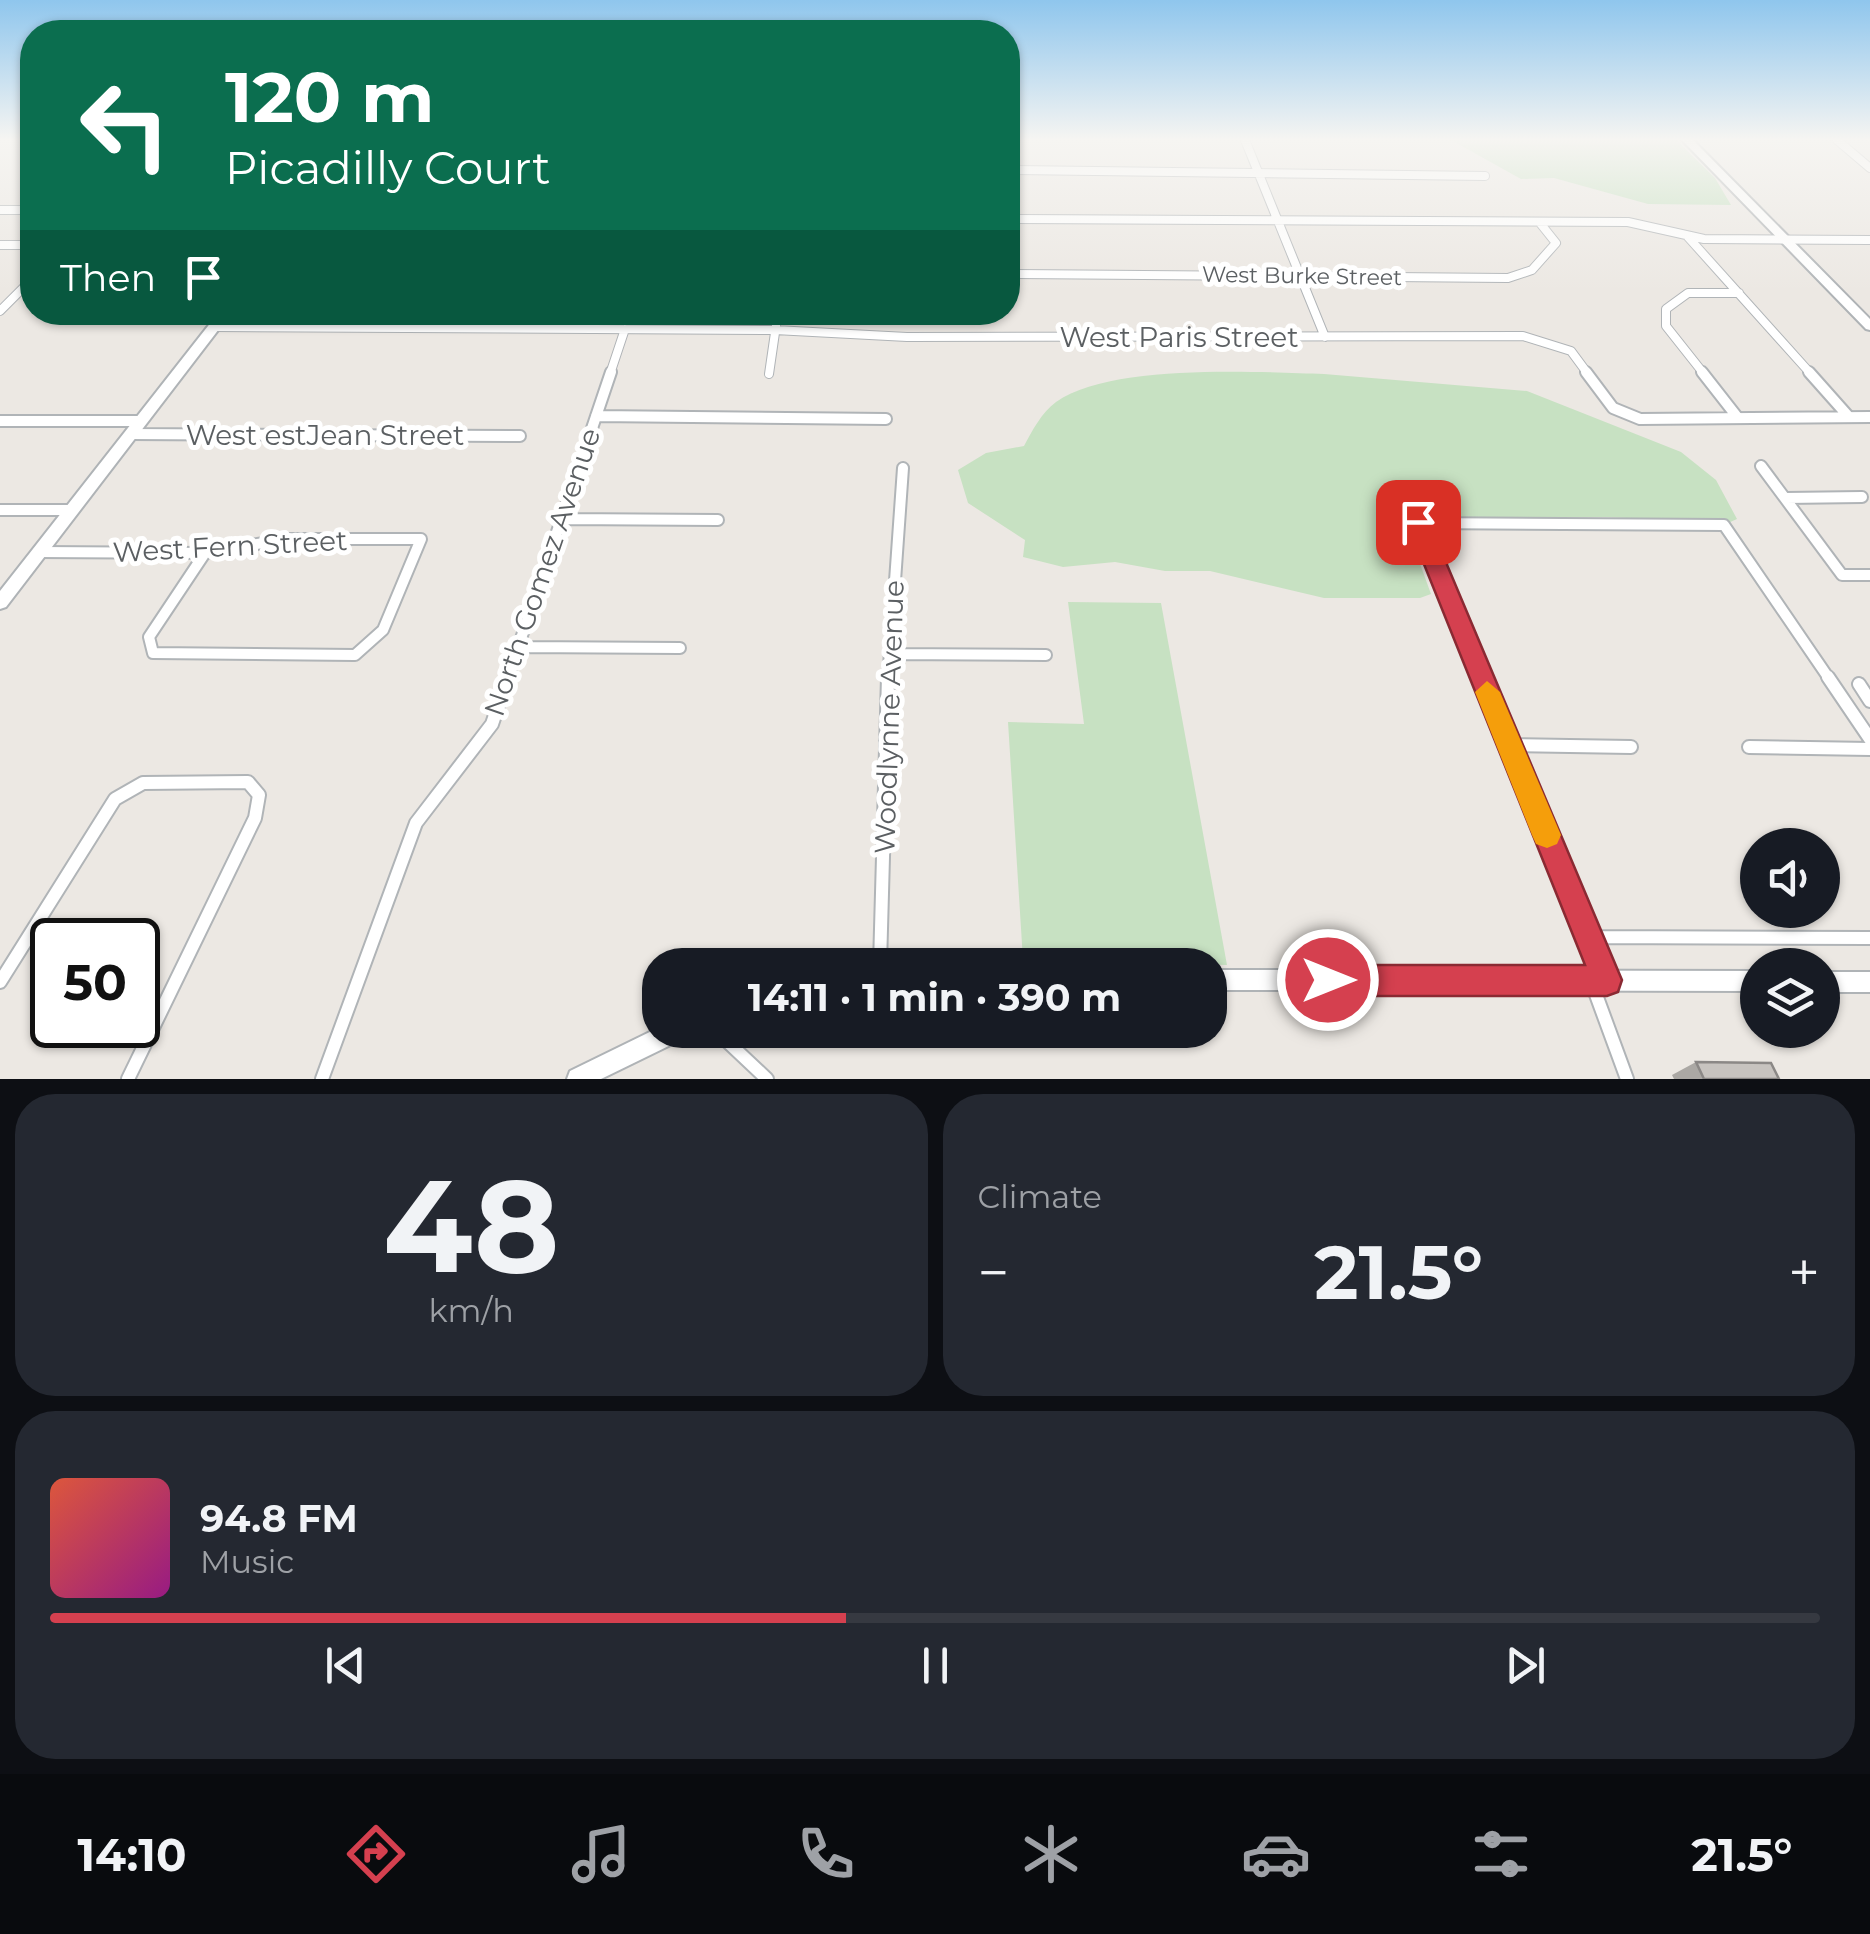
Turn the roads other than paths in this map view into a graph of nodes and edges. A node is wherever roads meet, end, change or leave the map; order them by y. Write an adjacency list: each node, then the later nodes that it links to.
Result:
1 (1265, 190): 5 (street)
2 (1735, 190): 7 (street)
3 (1020, 219): 5 (street)
4 (1540, 223): 5 (street); 6 (street); 10 (street, West Burke Street)
5 (1279, 224): 10 (street)
6 (1688, 236): 7 (street); 12 (street)
7 (1784, 240): 8 (street); 16 (street)
8 (1870, 240)
9 (1020, 274): 10 (street, West Burke Street)
10 (1300, 276): 20 (street)
11 (20, 291): 13 (street)
12 (1739, 294): 23 (street); 25 (street)
13 (0, 311)
14 (217, 325): 17 (street)
15 (776, 325): 19 (street)
16 (1870, 326)
17 (215, 328): 18 (street, West Paris Street); 27 (street)
18 (625, 329): 19 (street, West Paris Street); 22 (street, North Gomez Avenue)
19 (775, 330): 20 (street, West Paris Street); 21 (street)
20 (1324, 337): 25 (street, West Paris Street)
21 (769, 375)
22 (596, 416): 26 (street); 37 (street, North Gomez Avenue)
23 (1849, 417): 24 (street, West Paris Street); 25 (street, West Paris Street)
24 (1870, 417)
25 (1738, 418)
26 (886, 419)
27 (142, 420): 28 (street); 29 (street)
28 (0, 421)
29 (131, 434): 30 (street, West estJean Street); 36 (street)
30 (520, 436)
31 (1762, 466): 33 (street)
32 (902, 468): 45 (street, Woodlynne Avenue)
33 (1786, 498): 34 (street); 41 (street)
34 (1862, 498)
35 (0, 510): 36 (street)
36 (71, 510): 39 (street)
37 (562, 519): 38 (street); 43 (street, North Gomez Avenue)
38 (718, 520)
39 (39, 552): 40 (street, West Fern Street); 42 (street)
40 (205, 553): 40 (street, West Fern Street)
41 (1870, 575)
42 (0, 603)
43 (520, 647): 44 (street); 66 (street, North Gomez Avenue)
44 (680, 648)
45 (890, 654): 46 (street); 56 (street, Woodlynne Avenue)
46 (1046, 655)
47 (1858, 684): 48 (street)
48 (1870, 700)
49 (1870, 739): 50 (street)
50 (1510, 746): 51 (street); 54 (street)
51 (1632, 747)
52 (1749, 748): 53 (street)
53 (1870, 748)
54 (1588, 937): 55 (street); 58 (street)
55 (1870, 938)
56 (881, 948)
57 (1227, 980): 58 (street)
58 (1599, 981): 59 (street); 69 (street)
59 (1740, 981)
60 (0, 982): 65 (street)
61 (1840, 982): 62 (street)
62 (1870, 982)
63 (642, 1047): 67 (street)
64 (735, 1048): 68 (street)
65 (128, 1079)
66 (322, 1079)
67 (578, 1079)
68 (767, 1079)
69 (1627, 1079)

